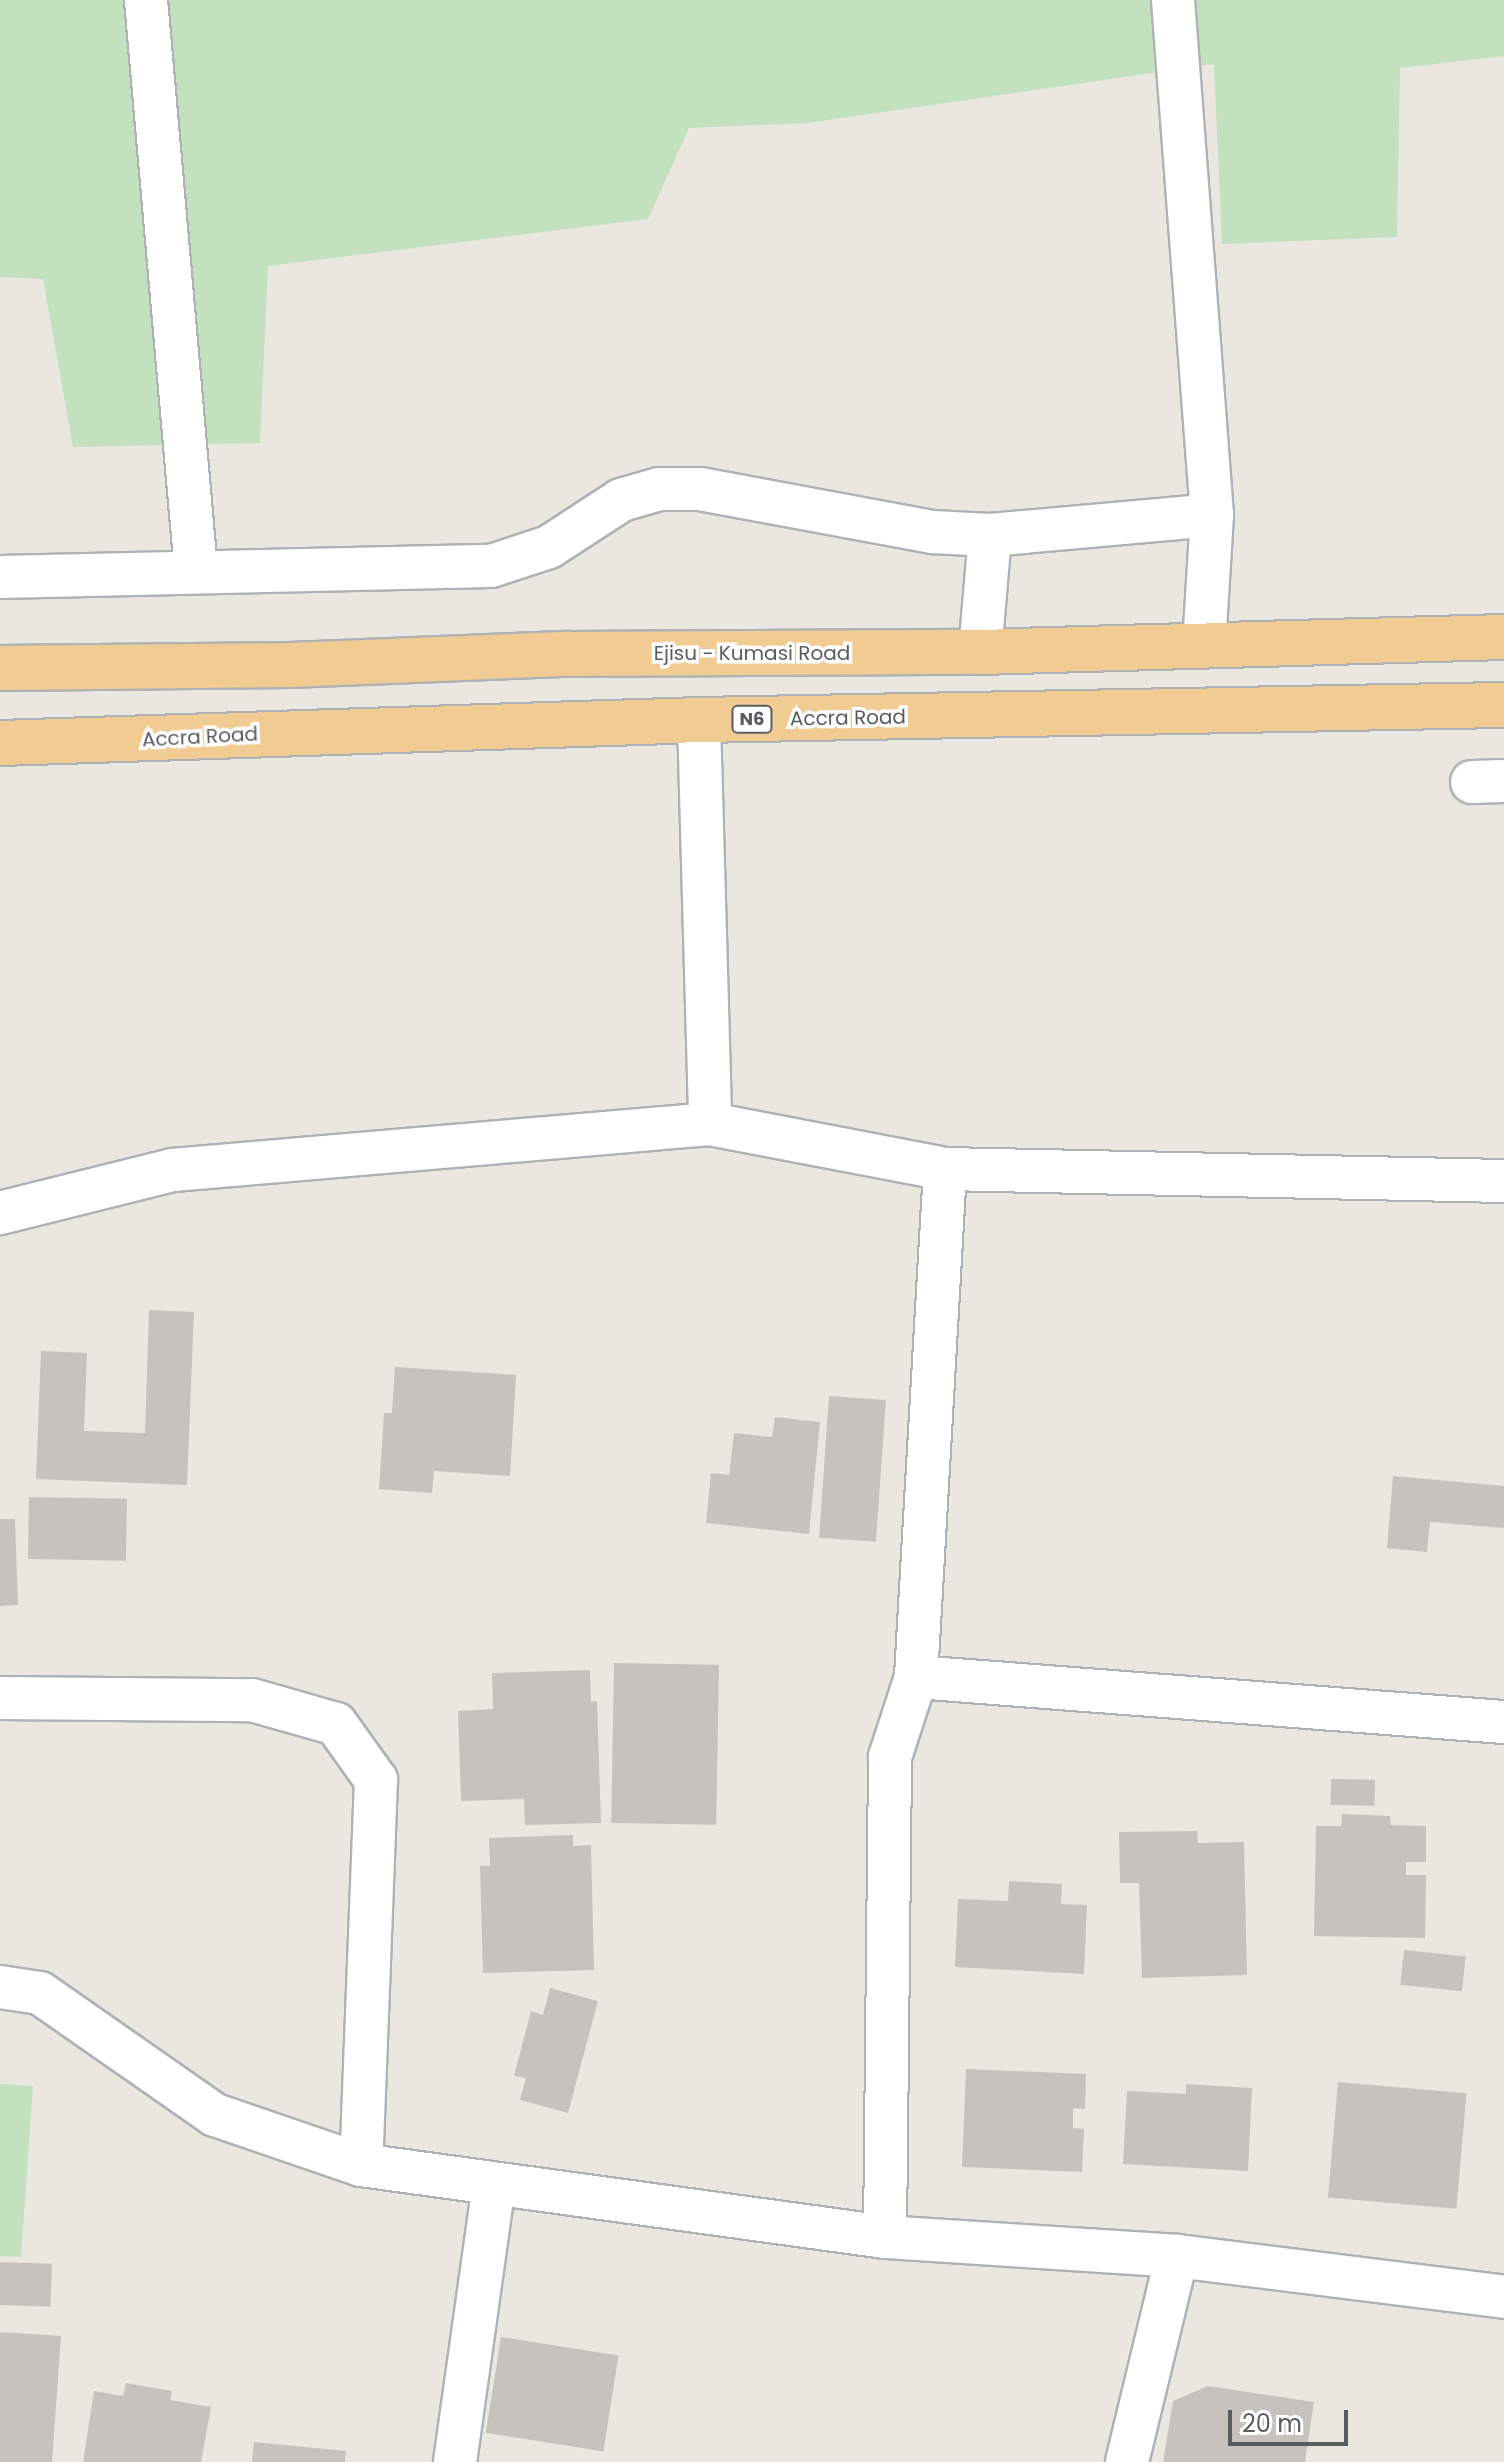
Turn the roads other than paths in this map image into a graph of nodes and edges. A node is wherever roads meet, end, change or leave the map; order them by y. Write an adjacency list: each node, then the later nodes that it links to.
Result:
1 (146, 0): 5 (street)
2 (1173, 0): 3 (street)
3 (1212, 515): 4 (street); 8 (street)
4 (990, 535): 5 (street); 9 (street)
5 (196, 570): 6 (street)
6 (0, 577)
7 (1504, 637): 8 (highway, Ejisu - Kumasi Road)
8 (1204, 647): 9 (highway, Ejisu - Kumasi Road)
9 (980, 652): 10 (highway, Ejisu - Kumasi Road)
10 (0, 668)
11 (1504, 705): 12 (highway, Accra Road / N6)
12 (699, 720): 13 (highway, Accra Road / N6); 14 (street)
13 (0, 743)
14 (710, 1124): 15 (street); 17 (street)
15 (945, 1169): 16 (street); 18 (street)
16 (1504, 1181)
17 (0, 1213)
18 (916, 1677): 20 (street); 24 (street)
19 (0, 1698): 22 (street)
20 (1504, 1722)
21 (0, 1987): 22 (street)
22 (361, 2165): 23 (street)
23 (494, 2185): 24 (street); 27 (street)
24 (885, 2237): 25 (street)
25 (1177, 2256): 26 (street); 28 (street)
26 (1504, 2297)
27 (455, 2462)
28 (1127, 2462)

